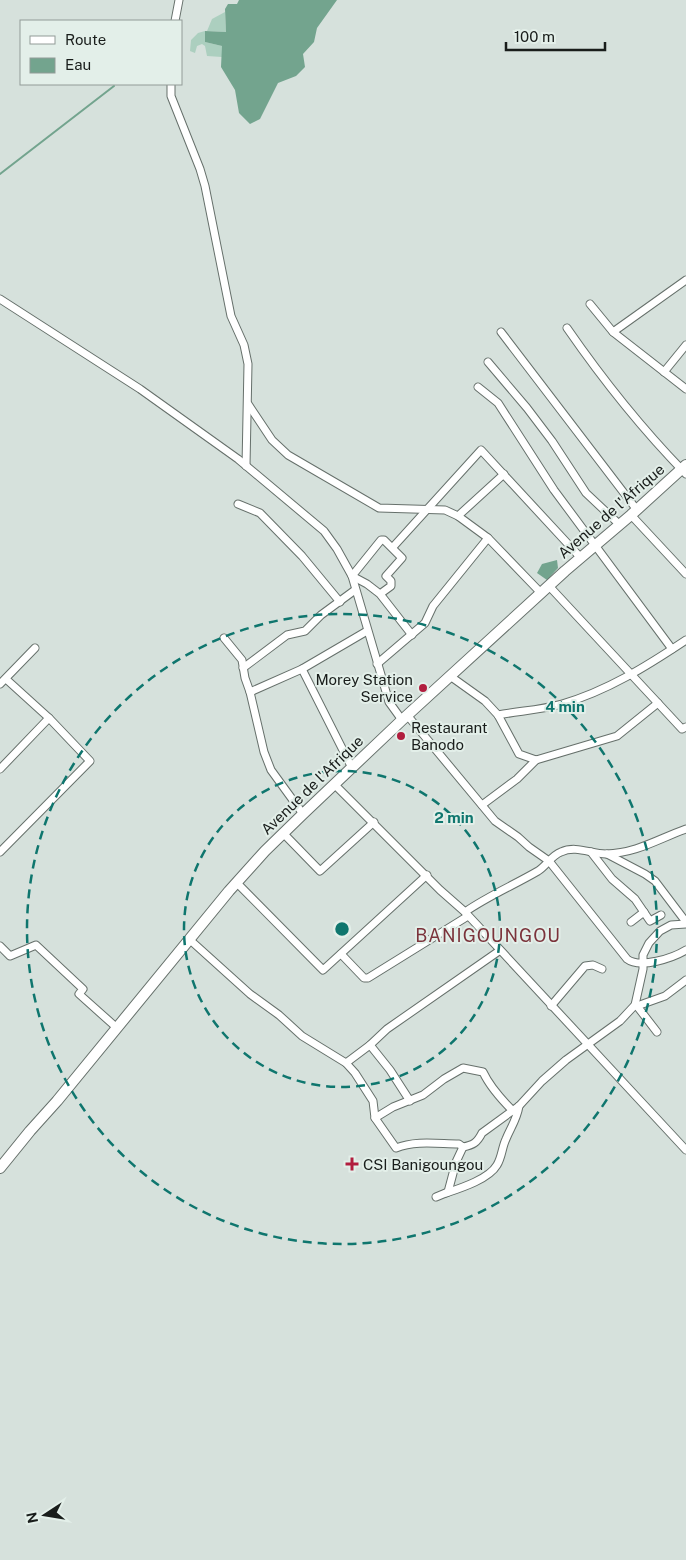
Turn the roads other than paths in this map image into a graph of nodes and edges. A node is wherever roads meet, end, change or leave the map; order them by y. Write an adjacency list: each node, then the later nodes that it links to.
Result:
1 (179, 0): 2 (street)
2 (175, 20)
3 (171, 85): 15 (street)
4 (686, 280): 9 (street)
5 (0, 299): 16 (street)
6 (590, 304): 9 (street)
7 (567, 328): 17 (street)
8 (501, 332): 21 (street)
9 (612, 332): 12 (street)
10 (684, 350): 12 (street)
11 (488, 362): 23 (street)
12 (664, 372): 14 (street)
13 (478, 387): 25 (street)
14 (686, 389)
15 (248, 404): 16 (street); 20 (street)
16 (246, 466): 29 (street)
17 (685, 469): 21 (main road, Avenue de l'Afrique)
18 (504, 474): 20 (street); 22 (street); 27 (street)
19 (238, 504): 34 (street)
20 (427, 510): 22 (street); 26 (street)
21 (634, 513): 23 (main road, Avenue de l'Afrique); 28 (street)
22 (458, 516): 24 (street)
23 (620, 525): 25 (main road, Avenue de l'Afrique)
24 (488, 538): 32 (street); 36 (street)
25 (596, 546): 27 (main road, Avenue de l'Afrique); 40 (street)
26 (393, 548): 29 (street); 33 (street)
27 (581, 558): 30 (main road, Avenue de l'Afrique)
28 (686, 574)
29 (352, 576): 31 (street); 33 (street)
30 (549, 586): 32 (main road, Avenue de l'Afrique); 44 (street)
31 (355, 590): 34 (street); 35 (street)
32 (541, 593): 45 (main road, Avenue de l'Afrique)
33 (380, 594): 36 (street)
34 (340, 602): 42 (street)
35 (367, 631): 41 (street); 43 (street)
36 (412, 635): 41 (street)
37 (224, 638): 42 (street)
38 (686, 640): 40 (street)
39 (35, 648): 46 (street)
40 (672, 649): 44 (street)
41 (377, 664): 51 (street)
42 (243, 668): 47 (street)
43 (302, 669): 47 (street); 54 (street)
44 (632, 675): 48 (street); 49 (street)
45 (450, 676): 49 (street); 51 (main road, Avenue de l'Afrique)
46 (3, 682): 50 (street)
47 (250, 692): 58 (street)
48 (658, 703): 52 (street); 53 (street)
49 (498, 715): 53 (street)
50 (49, 718): 55 (street); 62 (street)
51 (404, 718): 54 (main road, Avenue de l'Afrique); 57 (street)
52 (686, 727)
53 (536, 760): 57 (street)
54 (352, 768): 56 (main road, Avenue de l'Afrique)
55 (0, 770)
56 (334, 784): 58 (main road, Avenue de l'Afrique); 59 (street)
57 (482, 805): 65 (street)
58 (302, 814): 61 (main road, Avenue de l'Afrique)
59 (374, 822): 61 (street); 66 (street)
60 (686, 831): 64 (street)
61 (283, 833): 67 (main road, Avenue de l'Afrique)
62 (0, 852)
63 (591, 852): 64 (street); 65 (street); 68 (street)
64 (606, 854): 72 (street)
65 (550, 861): 69 (street); 78 (street)
66 (427, 875): 69 (street); 76 (street)
67 (237, 883): 73 (main road, Avenue de l'Afrique); 76 (street)
68 (644, 912): 70 (street); 71 (street)
69 (466, 914): 75 (street); 76 (street)
70 (661, 915)
71 (631, 922)
72 (686, 923): 78 (street)
73 (189, 939): 83 (main road, Avenue de l'Afrique); 87 (street)
74 (0, 946): 83 (street)
75 (499, 951): 81 (street); 86 (street)
76 (342, 954)
77 (684, 954): 78 (street)
78 (642, 963): 82 (street)
79 (602, 969): 81 (street)
80 (686, 980): 82 (street)
81 (551, 1006): 85 (street)
82 (636, 1006): 84 (street); 85 (street)
83 (117, 1028): 94 (main road, Avenue de l'Afrique)
84 (657, 1032)
85 (586, 1044): 89 (street); 93 (street)
86 (370, 1045): 87 (street); 88 (street)
87 (346, 1063): 91 (street)
88 (410, 1101): 90 (street); 91 (street)
89 (519, 1106): 90 (street); 95 (street)
90 (513, 1111): 92 (street)
91 (375, 1118): 92 (street)
92 (463, 1146): 95 (street)
93 (686, 1150)
94 (0, 1168)
95 (446, 1193): 96 (street)
96 (436, 1197)

